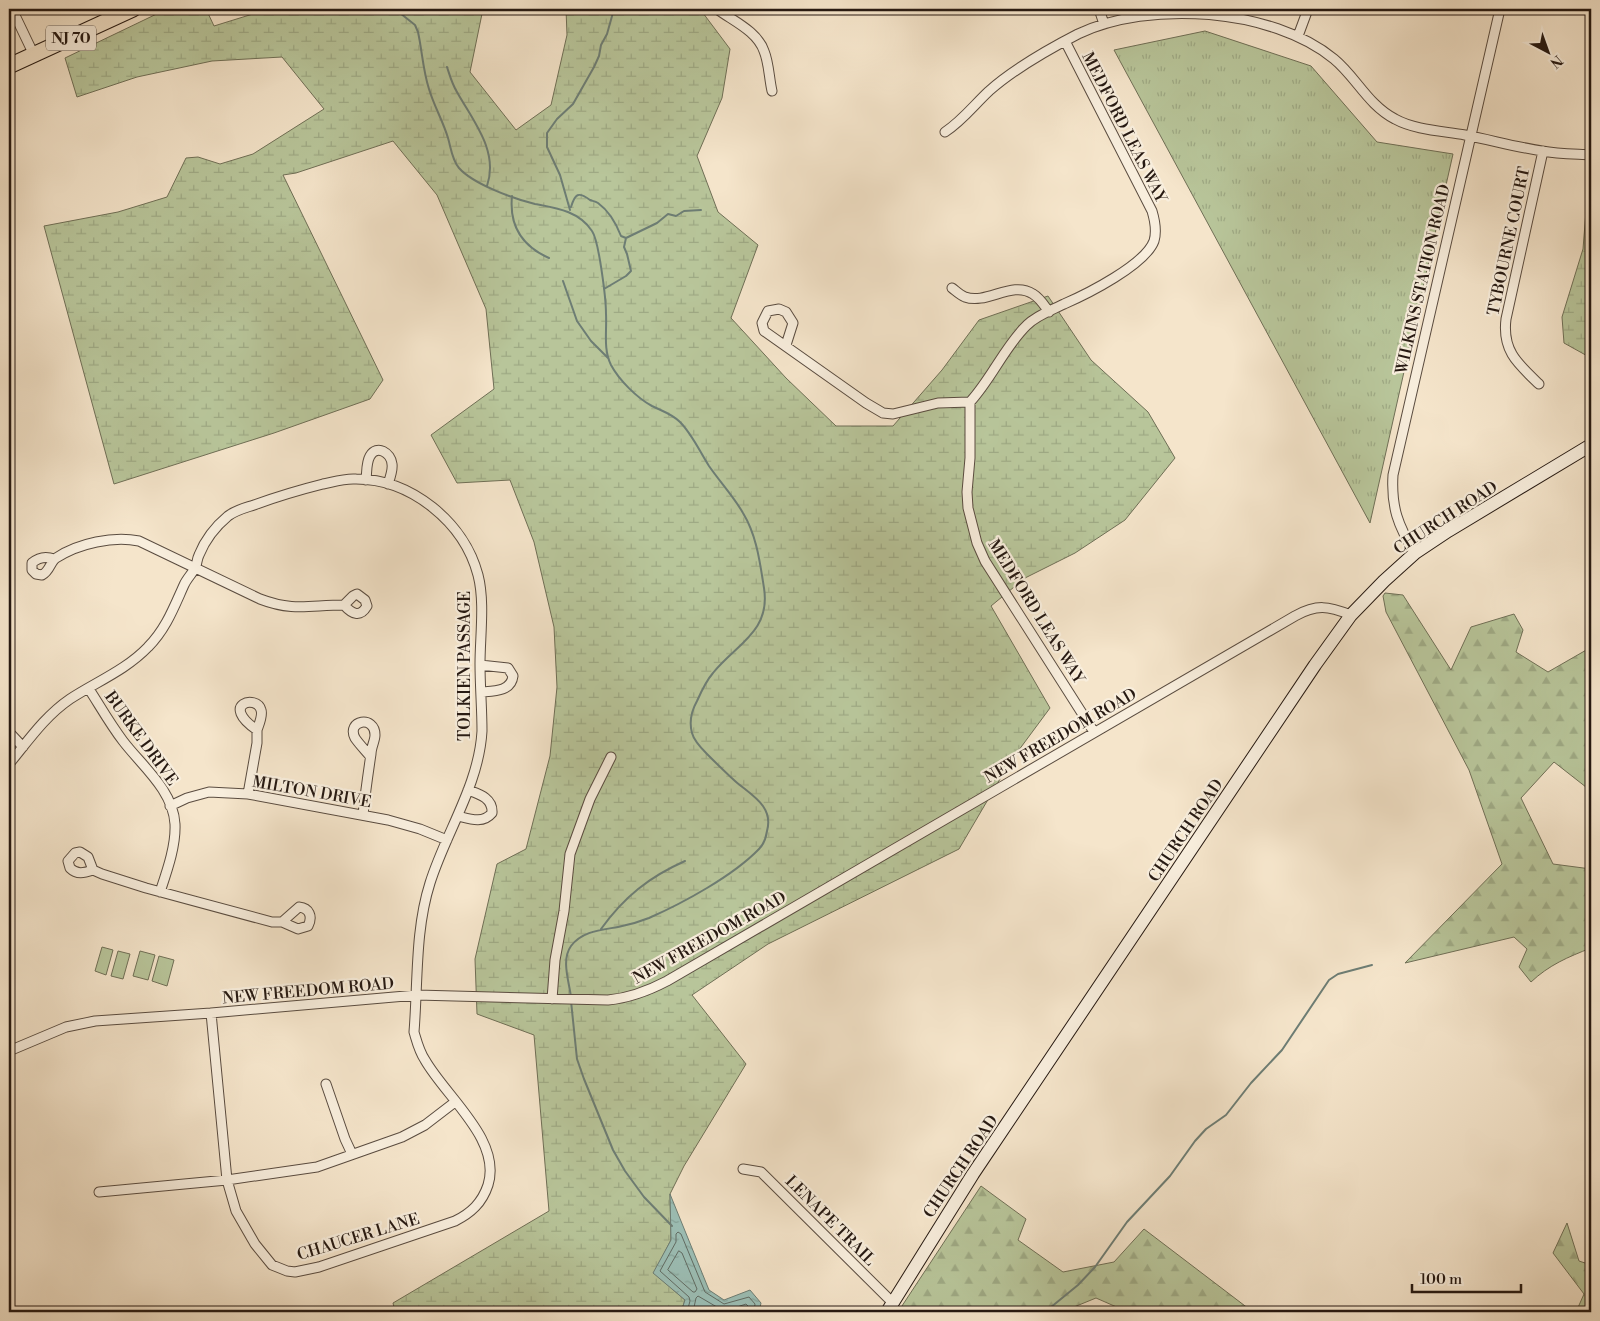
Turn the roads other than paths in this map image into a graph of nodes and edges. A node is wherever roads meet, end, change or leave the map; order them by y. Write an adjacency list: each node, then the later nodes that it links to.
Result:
1 (12, 9): 10 (street)
2 (133, 9): 10 (highway, NJ 70)
3 (717, 9): 12 (street)
4 (1099, 9): 7 (street)
5 (1308, 9): 8 (street)
6 (1500, 9): 14 (street, WILKINS STATION ROAD)
7 (1104, 24): 8 (street); 9 (street)
8 (1298, 36): 14 (street)
9 (1064, 41): 13 (street); 18 (street, MEDFORD LEAS WAY)
10 (34, 55): 11 (highway, NJ 70)
11 (9, 66)
12 (772, 91)
13 (945, 132)
14 (1470, 136): 15 (street); 25 (street, WILKINS STATION ROAD)
15 (1543, 151): 16 (street); 20 (street, TYBOURNE COURT)
16 (1591, 155)
17 (952, 288): 18 (street)
18 (1048, 312): 21 (street, MEDFORD LEAS WAY)
19 (786, 345): 21 (street)
20 (1539, 384)
21 (970, 402): 35 (street, MEDFORD LEAS WAY)
22 (1591, 445): 25 (main road, CHURCH ROAD)
23 (366, 480): 24 (street, TOLKIEN PASSAGE); 24 (street); 27 (street, TOLKIEN PASSAGE)
24 (388, 484): 30 (street, TOLKIEN PASSAGE)
25 (1415, 553): 29 (main road, CHURCH ROAD)
26 (54, 559): 27 (street)
27 (195, 567): 28 (street); 31 (street, TOLKIEN PASSAGE)
28 (344, 605)
29 (1351, 615): 35 (street, NEW FREEDOM ROAD); 59 (main road, CHURCH ROAD)
30 (480, 665): 32 (street, TOLKIEN PASSAGE); 32 (street)
31 (89, 689): 36 (street, TOLKIEN PASSAGE); 42 (street, BURKE DRIVE)
32 (480, 692): 40 (street, TOLKIEN PASSAGE)
33 (257, 730): 41 (street)
34 (9, 732): 36 (street)
35 (1094, 732): 50 (street, NEW FREEDOM ROAD)
36 (23, 747): 39 (street, TOLKIEN PASSAGE)
37 (370, 756): 43 (street)
38 (611, 757): 50 (street)
39 (9, 764)
40 (468, 790): 44 (street, TOLKIEN PASSAGE); 44 (street)
41 (248, 794): 42 (street, MILTON DRIVE); 43 (street, MILTON DRIVE)
42 (170, 806): 47 (street, BURKE DRIVE)
43 (363, 815): 45 (street, MILTON DRIVE)
44 (458, 816): 45 (street, TOLKIEN PASSAGE)
45 (447, 840): 49 (street, TOLKIEN PASSAGE)
46 (93, 870): 47 (street)
47 (160, 892): 48 (street)
48 (282, 922)
49 (417, 995): 50 (street, NEW FREEDOM ROAD); 51 (street, NEW FREEDOM ROAD); 54 (street, CHAUCER LANE)
50 (556, 999)
51 (211, 1013): 52 (street, NEW FREEDOM ROAD); 57 (street, CHAUCER LANE)
52 (9, 1052)
53 (326, 1084): 55 (street)
54 (455, 1102): 55 (street); 57 (street, CHAUCER LANE)
55 (352, 1154): 57 (street)
56 (743, 1169): 59 (street, LENAPE TRAIL)
57 (227, 1180): 58 (street)
58 (99, 1192)
59 (890, 1308)

